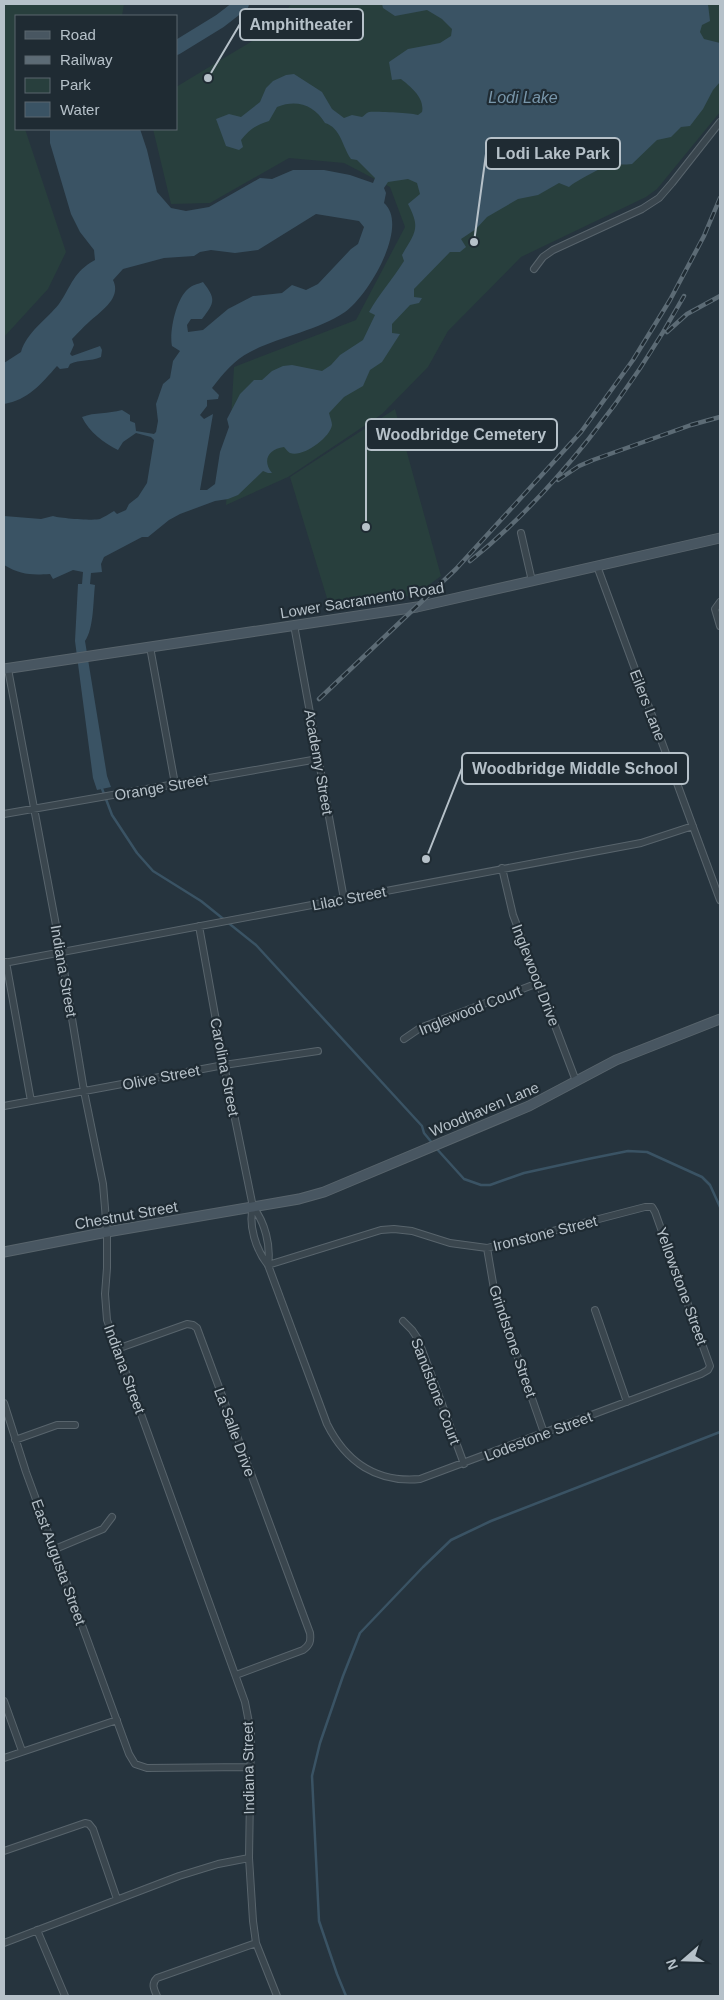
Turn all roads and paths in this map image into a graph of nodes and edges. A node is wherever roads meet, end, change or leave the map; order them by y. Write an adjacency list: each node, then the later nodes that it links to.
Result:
1 (720, 122): 2 (street)
2 (534, 269)
3 (520, 533): 6 (street)
4 (720, 538): 5 (street, Lower Sacramento Road)
5 (597, 566): 6 (street, Lower Sacramento Road); 16 (street, Eilers Lane)
6 (532, 581): 8 (street, Lower Sacramento Road)
7 (720, 602): 9 (street)
8 (294, 625): 10 (street, Lower Sacramento Road); 12 (street, Academy Street)
9 (720, 626)
10 (150, 647): 11 (street, Lower Sacramento Road); 13 (street)
11 (6, 669): 14 (street, Indiana Street)
12 (318, 759): 13 (street, Orange Street); 21 (street, Academy Street)
13 (175, 784): 14 (street, Orange Street)
14 (34, 809): 15 (street, Orange Street); 24 (street, Indiana Street)
15 (4, 814)
16 (693, 826): 17 (street, Lilac Street); 19 (street, Eilers Lane)
17 (502, 868): 21 (street, Lilac Street); 26 (street, Inglewood Drive)
18 (720, 876): 19 (street)
19 (712, 880): 20 (street, Eilers Lane)
20 (718, 887): 22 (street, Eilers Lane)
21 (344, 899): 23 (street, Lilac Street)
22 (720, 900)
23 (199, 926): 24 (street, Lilac Street); 30 (street, Carolina Street)
24 (61, 952): 25 (street, Lilac Street); 32 (street, Indiana Street)
25 (5, 963): 33 (street)
26 (538, 983): 28 (street, Inglewood Court); 31 (street, Inglewood Drive)
27 (720, 1019): 31 (street, Woodhaven Lane)
28 (404, 1039)
29 (318, 1051): 30 (street, Olive Street)
30 (224, 1065): 32 (street, Olive Street); 35 (street, Carolina Street)
31 (576, 1081): 35 (street, Woodhaven Lane)
32 (84, 1091): 33 (street, Olive Street); 37 (street, Indiana Street)
33 (31, 1101): 34 (street, Olive Street)
34 (4, 1106)
35 (253, 1207): 37 (street, Chestnut Street); 40 (street, Carolina Street); 40 (street, Carolina Street)
36 (649, 1207): 38 (street, Ironstone Street); 44 (street, Yellowstone Street)
37 (107, 1232): 39 (street, Chestnut Street); 43 (street, Indiana Street)
38 (487, 1248): 40 (street, Ironstone Street); 48 (street, Grindstone Street)
39 (4, 1252)
40 (268, 1265): 51 (street, Carolina Street)
41 (595, 1310): 45 (street)
42 (403, 1322): 50 (street, Sandstone Court)
43 (117, 1349): 54 (street, Indiana Street); 54 (street, La Salle Drive)
44 (709, 1369): 45 (street, Lodestone Street)
45 (627, 1402): 48 (street, Lodestone Street)
46 (4, 1403): 49 (street, East Augusta Street)
47 (76, 1425): 49 (street)
48 (544, 1433): 50 (street, Lodestone Street)
49 (15, 1440): 53 (street, East Augusta Street)
50 (464, 1464): 51 (street, Lodestone Street)
51 (365, 1468)
52 (112, 1517): 53 (street)
53 (55, 1549): 56 (street, East Augusta Street)
54 (236, 1675): 59 (street, Indiana Street)
55 (4, 1701): 57 (street)
56 (117, 1720): 57 (street); 59 (street, East Augusta Street)
57 (22, 1751): 58 (street)
58 (4, 1758)
59 (249, 1767): 61 (street, Indiana Street)
60 (4, 1851): 62 (street)
61 (250, 1858): 62 (street); 65 (street, Indiana Street)
62 (116, 1899): 63 (street)
63 (38, 1930): 64 (street); 66 (street)
64 (4, 1943)
65 (256, 1943): 67 (street); 68 (street, Indiana Street)
66 (65, 1996)
67 (157, 1996)
68 (277, 1996)

